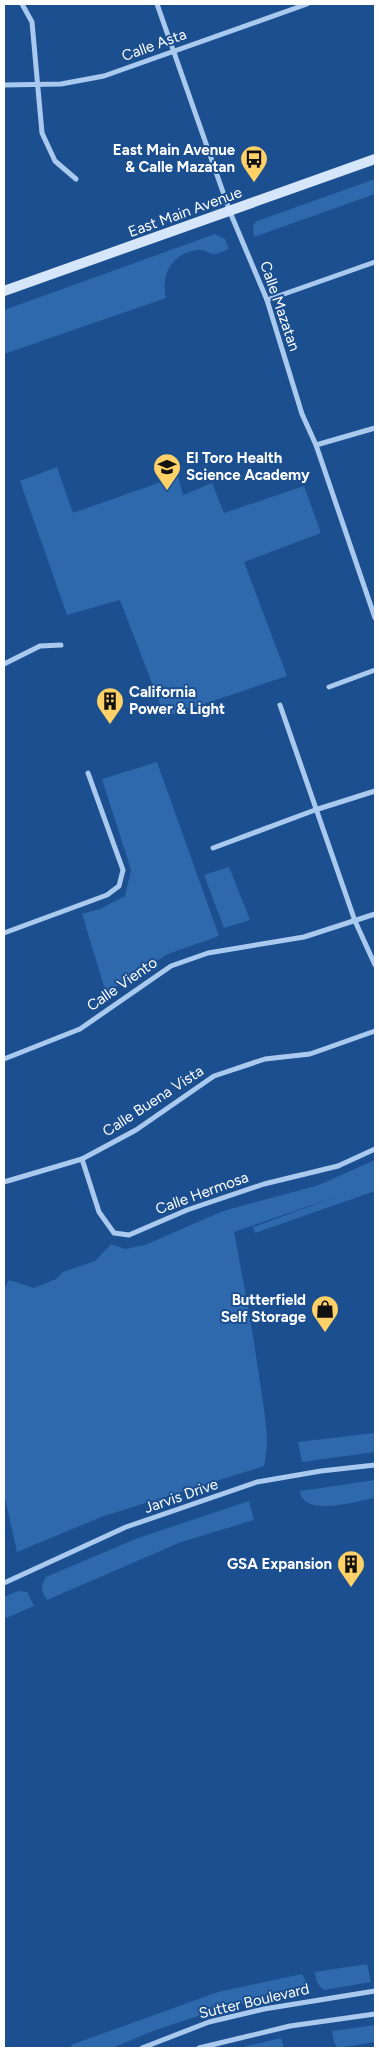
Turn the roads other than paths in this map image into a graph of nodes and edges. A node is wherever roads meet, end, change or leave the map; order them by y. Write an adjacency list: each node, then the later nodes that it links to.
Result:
1 (22, 4): 5 (street)
2 (157, 4): 4 (street, Calle Mazatan)
3 (307, 4): 4 (street, Calle Asta)
4 (174, 51): 5 (street, Calle Asta); 9 (street, Calle Mazatan)
5 (36, 84): 6 (street, Calle Asta); 8 (street)
6 (4, 86)
7 (375, 159): 9 (main road, East Main Avenue)
8 (76, 179)
9 (230, 212): 11 (main road, East Main Avenue); 12 (street, Calle Mazatan)
10 (375, 262): 12 (street)
11 (4, 291)
12 (267, 300): 14 (street, Calle Mazatan)
13 (375, 428): 14 (street)
14 (316, 445): 15 (street, Calle Mazatan)
15 (375, 618)
16 (61, 645): 17 (street)
17 (4, 664)
18 (375, 670): 19 (street)
19 (329, 687)
20 (280, 705): 23 (street)
21 (88, 774): 27 (street)
22 (375, 791): 23 (street)
23 (315, 810): 24 (street); 26 (street)
24 (213, 848)
25 (375, 914): 26 (street, Calle Viento)
26 (355, 921): 28 (street); 30 (street, Calle Viento)
27 (4, 933)
28 (375, 965)
29 (375, 1031): 32 (street, Calle Buena Vista)
30 (4, 1059)
31 (375, 1149): 32 (street, Calle Hermosa)
32 (82, 1159): 33 (street, Calle Buena Vista)
33 (4, 1182)
34 (375, 1466): 35 (street, Jarvis Drive)
35 (4, 1583)
36 (375, 1991): 38 (street, Sutter Boulevard)
37 (375, 2014): 39 (street, Sutter Boulevard)
38 (142, 2048)
39 (199, 2048)

